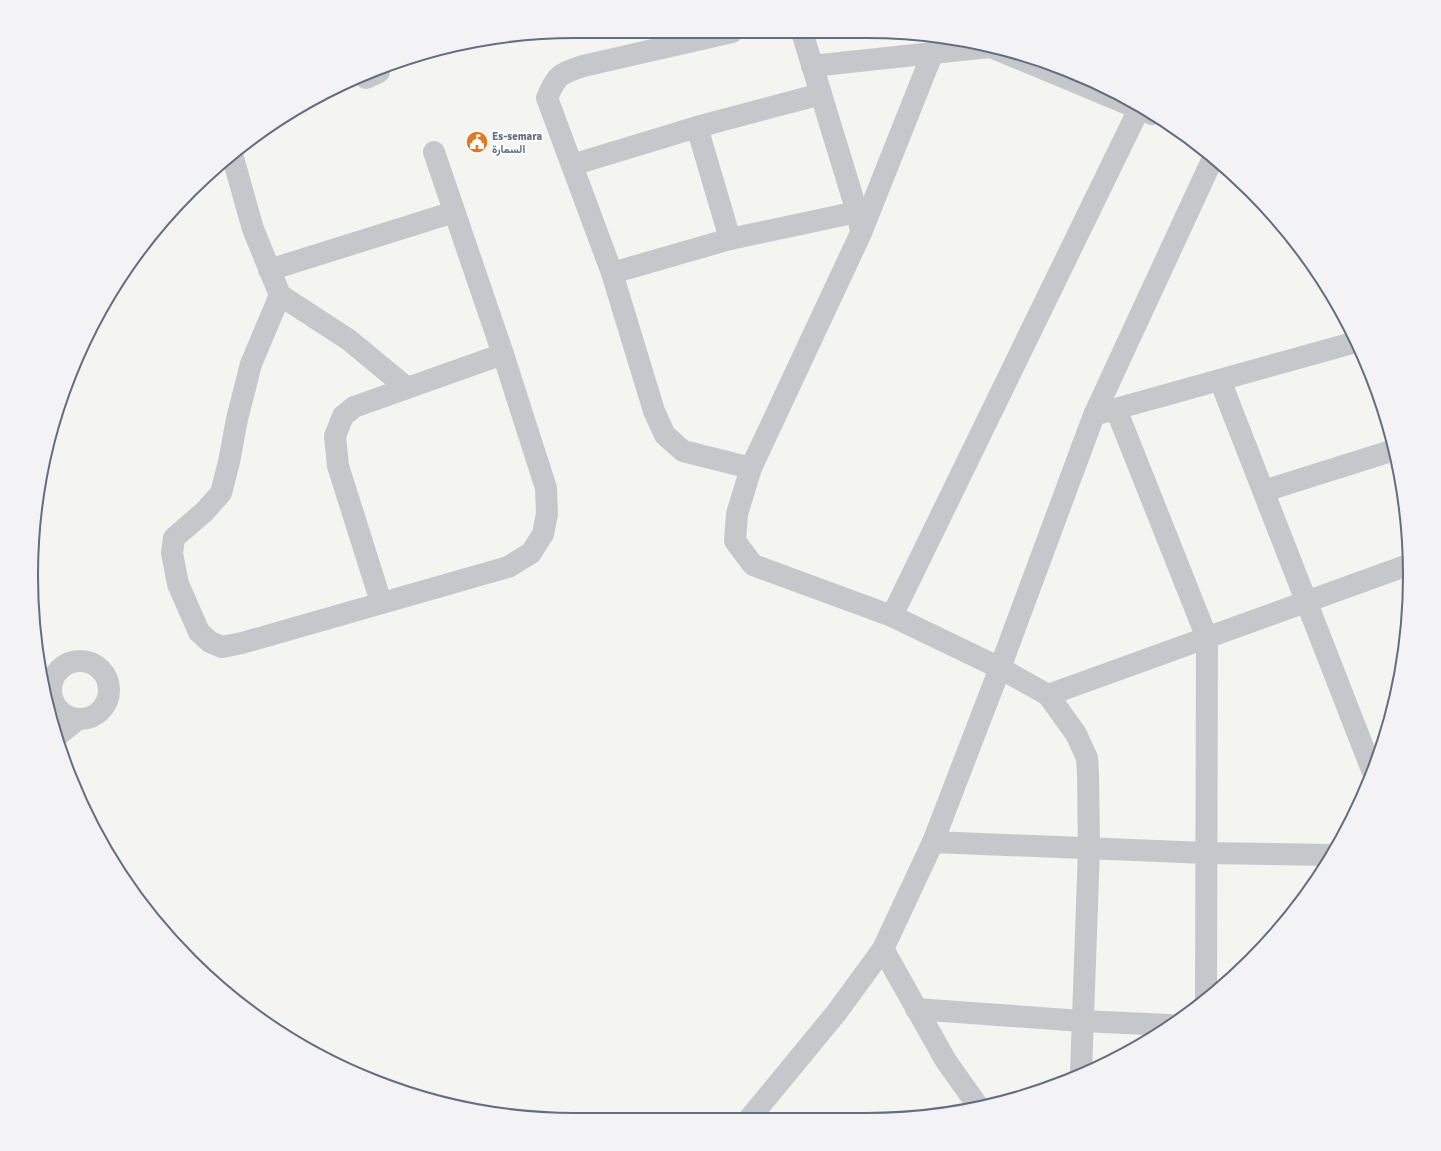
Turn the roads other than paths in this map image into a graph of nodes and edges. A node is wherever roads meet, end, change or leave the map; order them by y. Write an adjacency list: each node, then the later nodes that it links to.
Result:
1 (706, 38): 14 (street)
2 (804, 38): 5 (street)
3 (972, 49): 4 (street)
4 (933, 52): 5 (street); 17 (street)
5 (812, 66): 7 (street)
6 (1038, 67): 8 (street)
7 (821, 94): 10 (street); 16 (street)
8 (1111, 98)
9 (1144, 116): 34 (street)
10 (697, 127): 14 (street); 18 (street)
11 (434, 152): 15 (street)
12 (234, 161): 19 (street)
13 (1211, 164): 27 (street)
14 (572, 165): 20 (street)
15 (454, 212): 19 (street); 23 (street)
16 (857, 212): 17 (street); 18 (street)
17 (861, 233): 29 (street)
18 (730, 239): 20 (street)
19 (269, 270): 21 (street)
20 (612, 273): 29 (street)
21 (280, 295): 25 (street); 32 (street)
22 (1350, 344): 24 (street)
23 (503, 354): 25 (street); 32 (street)
24 (1220, 380): 26 (street); 30 (street)
25 (407, 388): 32 (street)
26 (1116, 409): 27 (street); 35 (street)
27 (1094, 415): 36 (street)
28 (1389, 452): 30 (street)
29 (752, 468): 34 (street)
30 (1264, 492): 33 (street)
31 (1403, 567): 33 (street)
32 (382, 602)
33 (1307, 602): 35 (street); 42 (street)
34 (892, 616): 36 (street)
35 (1207, 638): 38 (street); 45 (street)
36 (1000, 668): 38 (street); 43 (street)
37 (51, 693): 40 (street)
38 (1048, 695): 44 (street)
39 (53, 703): 40 (street)
40 (78, 719): 41 (street)
41 (62, 732)
42 (1369, 762)
43 (933, 842): 44 (street); 47 (street)
44 (1090, 850): 45 (street); 50 (street)
45 (1207, 853): 46 (street); 48 (street)
46 (1324, 855)
47 (883, 949): 49 (street); 54 (street)
48 (1206, 991)
49 (916, 1010): 50 (street); 53 (street)
50 (1082, 1021): 51 (street); 52 (street)
51 (1160, 1025)
52 (1081, 1068)
53 (975, 1102)
54 (754, 1113)

